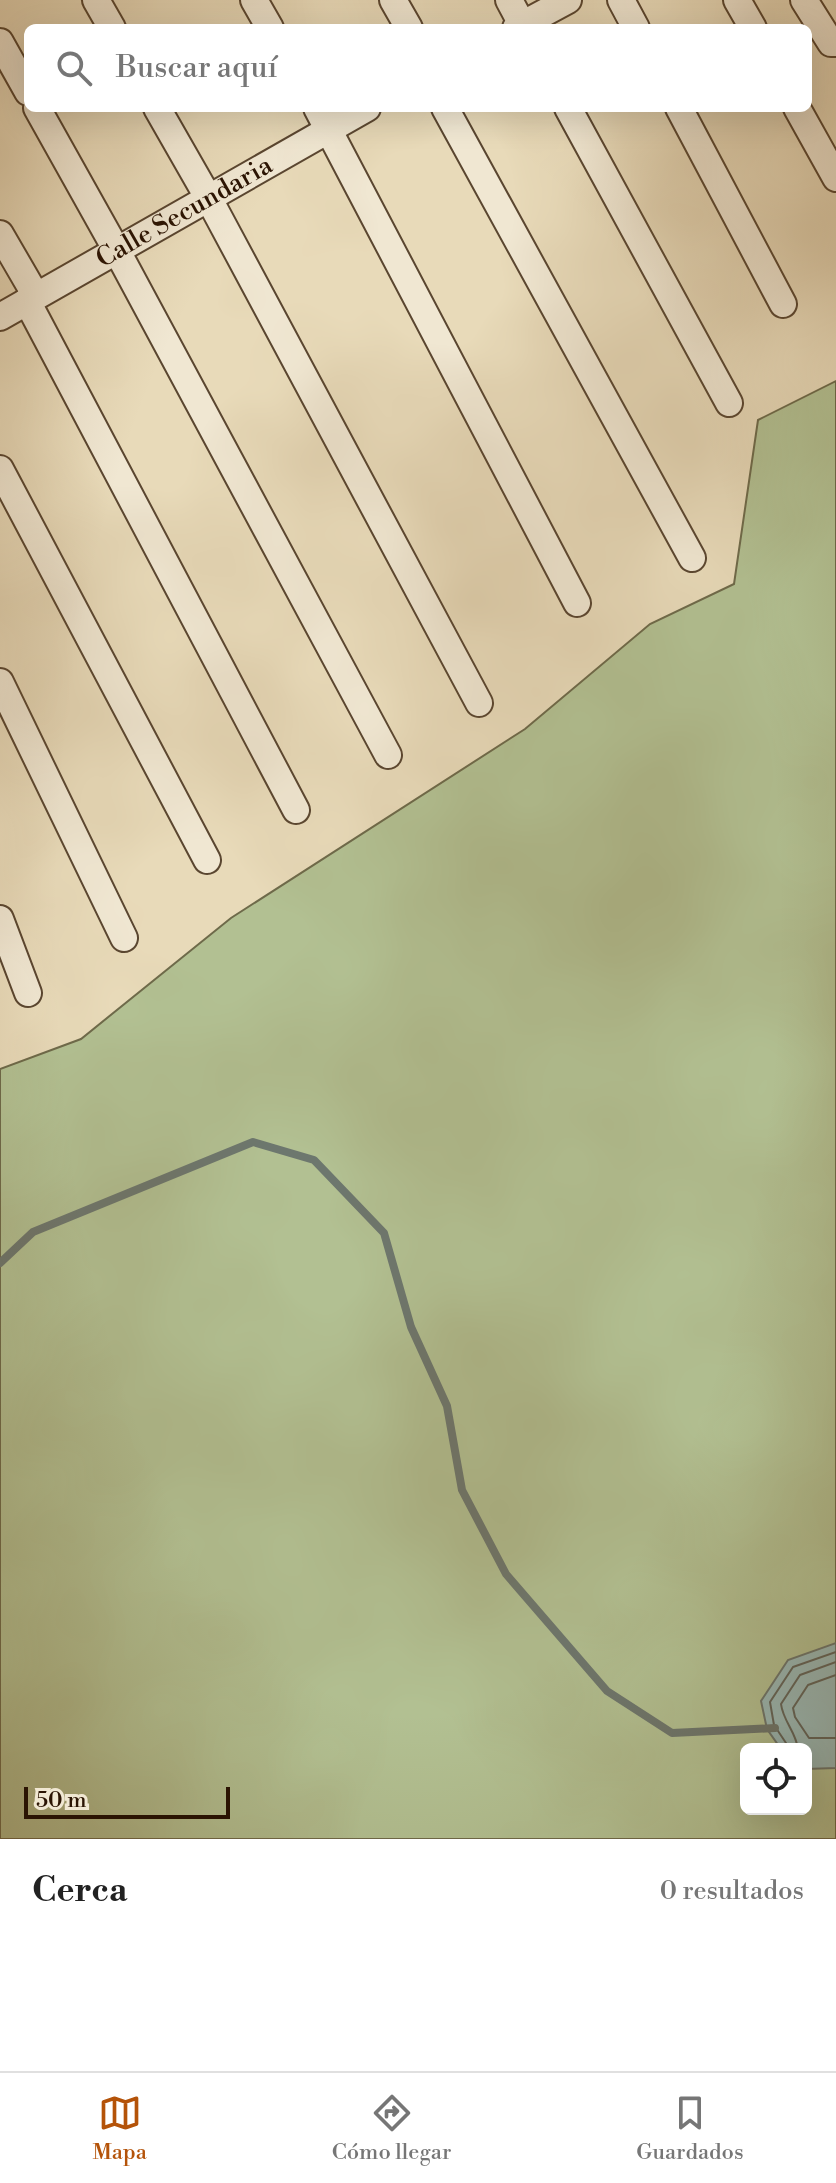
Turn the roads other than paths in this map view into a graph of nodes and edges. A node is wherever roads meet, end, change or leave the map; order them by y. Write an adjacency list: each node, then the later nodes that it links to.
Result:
1 (96, 0): 9 (street)
2 (254, 0): 10 (street)
3 (393, 0): 11 (street)
4 (509, 0): 12 (street)
5 (568, 0): 13 (street)
6 (621, 0): 14 (street)
7 (737, 0): 15 (street)
8 (804, 0): 17 (street)
9 (110, 24)
10 (268, 24)
11 (407, 24)
12 (520, 24)
13 (526, 24)
14 (634, 24)
15 (751, 24)
16 (0, 42): 18 (street)
17 (836, 43)
18 (24, 85)
19 (39, 112): 30 (street)
20 (159, 112): 28 (street)
21 (349, 112): 26 (street, Calle Secundaria)
22 (447, 112): 36 (street)
23 (570, 112): 34 (street)
24 (681, 112): 32 (street)
25 (799, 112): 27 (street)
26 (322, 118): 28 (street, Calle Secundaria); 37 (street)
27 (836, 178)
28 (209, 199): 30 (street, Calle Secundaria); 39 (street)
29 (0, 234): 31 (street)
30 (117, 251): 31 (street, Calle Secundaria); 40 (street)
31 (32, 299): 33 (street, Calle Secundaria); 41 (street)
32 (783, 304)
33 (0, 317)
34 (729, 403)
35 (0, 469): 42 (street)
36 (692, 558)
37 (577, 603)
38 (0, 682): 44 (street)
39 (479, 703)
40 (388, 755)
41 (296, 810)
42 (207, 860)
43 (0, 919): 45 (street)
44 (124, 938)
45 (28, 993)

